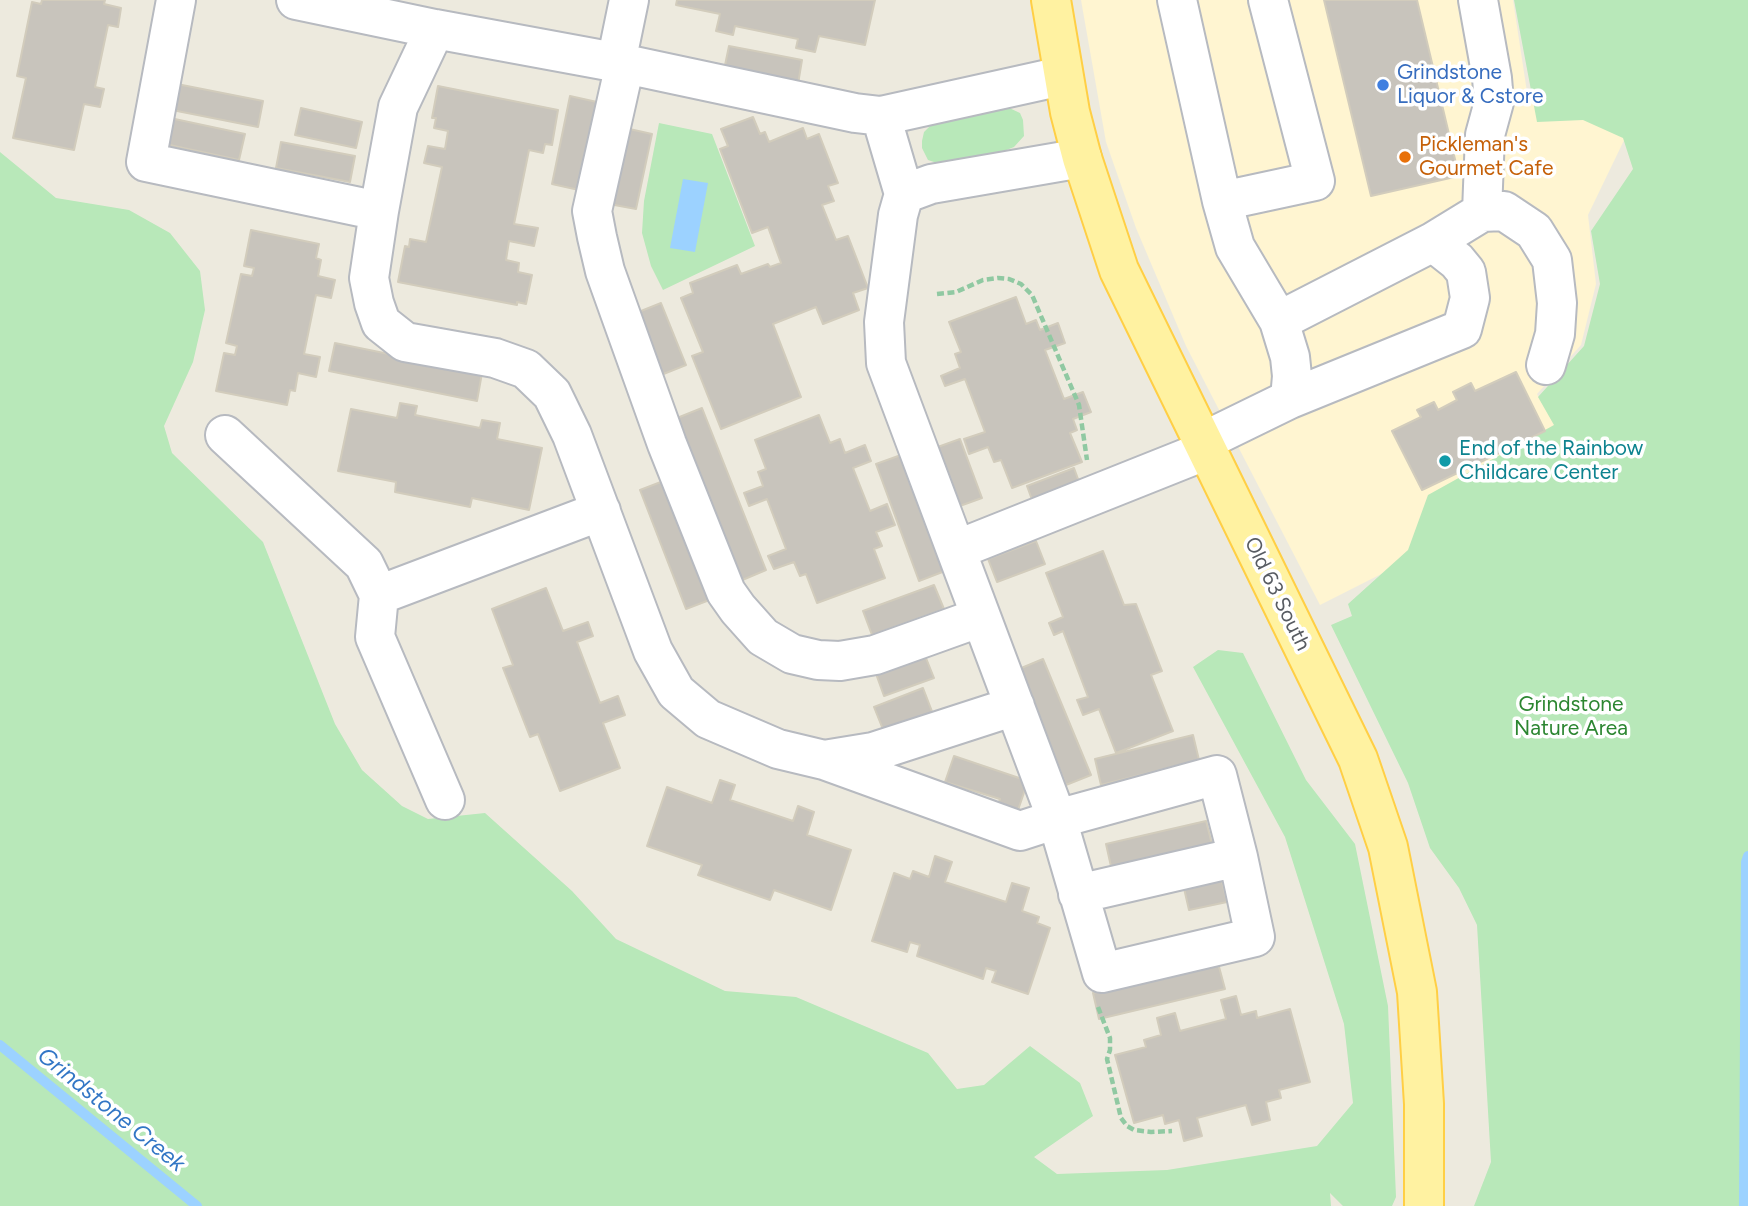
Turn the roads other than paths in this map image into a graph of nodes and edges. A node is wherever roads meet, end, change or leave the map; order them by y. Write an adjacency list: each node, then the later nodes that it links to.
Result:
1 (176, 0): 16 (lane)
2 (296, 0): 8 (lane)
3 (629, 0): 10 (lane)
4 (1051, 0): 11 (main road, Old 63 South)
5 (1177, 0): 15 (lane)
6 (1268, 0): 15 (lane)
7 (1478, 0): 17 (lane)
8 (368, 7): 9 (lane)
9 (435, 29): 10 (lane); 16 (lane)
10 (620, 64): 12 (lane); 27 (lane)
11 (1062, 76): 12 (lane); 13 (main road, Old 63 South)
12 (881, 116): 14 (lane)
13 (1082, 158): 14 (lane); 23 (main road, Old 63 South)
14 (904, 194): 25 (lane)
15 (1222, 201): 19 (lane)
16 (379, 211): 24 (lane)
17 (1482, 212): 18 (lane); 20 (lane)
18 (1433, 242): 19 (lane); 21 (lane)
19 (1279, 321): 21 (lane)
20 (1546, 365)
21 (1290, 399): 23 (lane)
22 (225, 435): 26 (lane)
23 (1205, 446): 25 (lane); 34 (main road, Old 63 South)
24 (601, 511): 26 (lane); 29 (lane)
25 (956, 550): 27 (lane)
26 (379, 595): 30 (lane)
27 (981, 617): 28 (lane)
28 (1015, 706): 29 (lane); 31 (lane)
29 (824, 760): 31 (lane)
30 (445, 800)
31 (1057, 819): 32 (lane); 33 (lane)
32 (1238, 857): 33 (lane); 33 (lane)
33 (1079, 894)
34 (1424, 1206)

